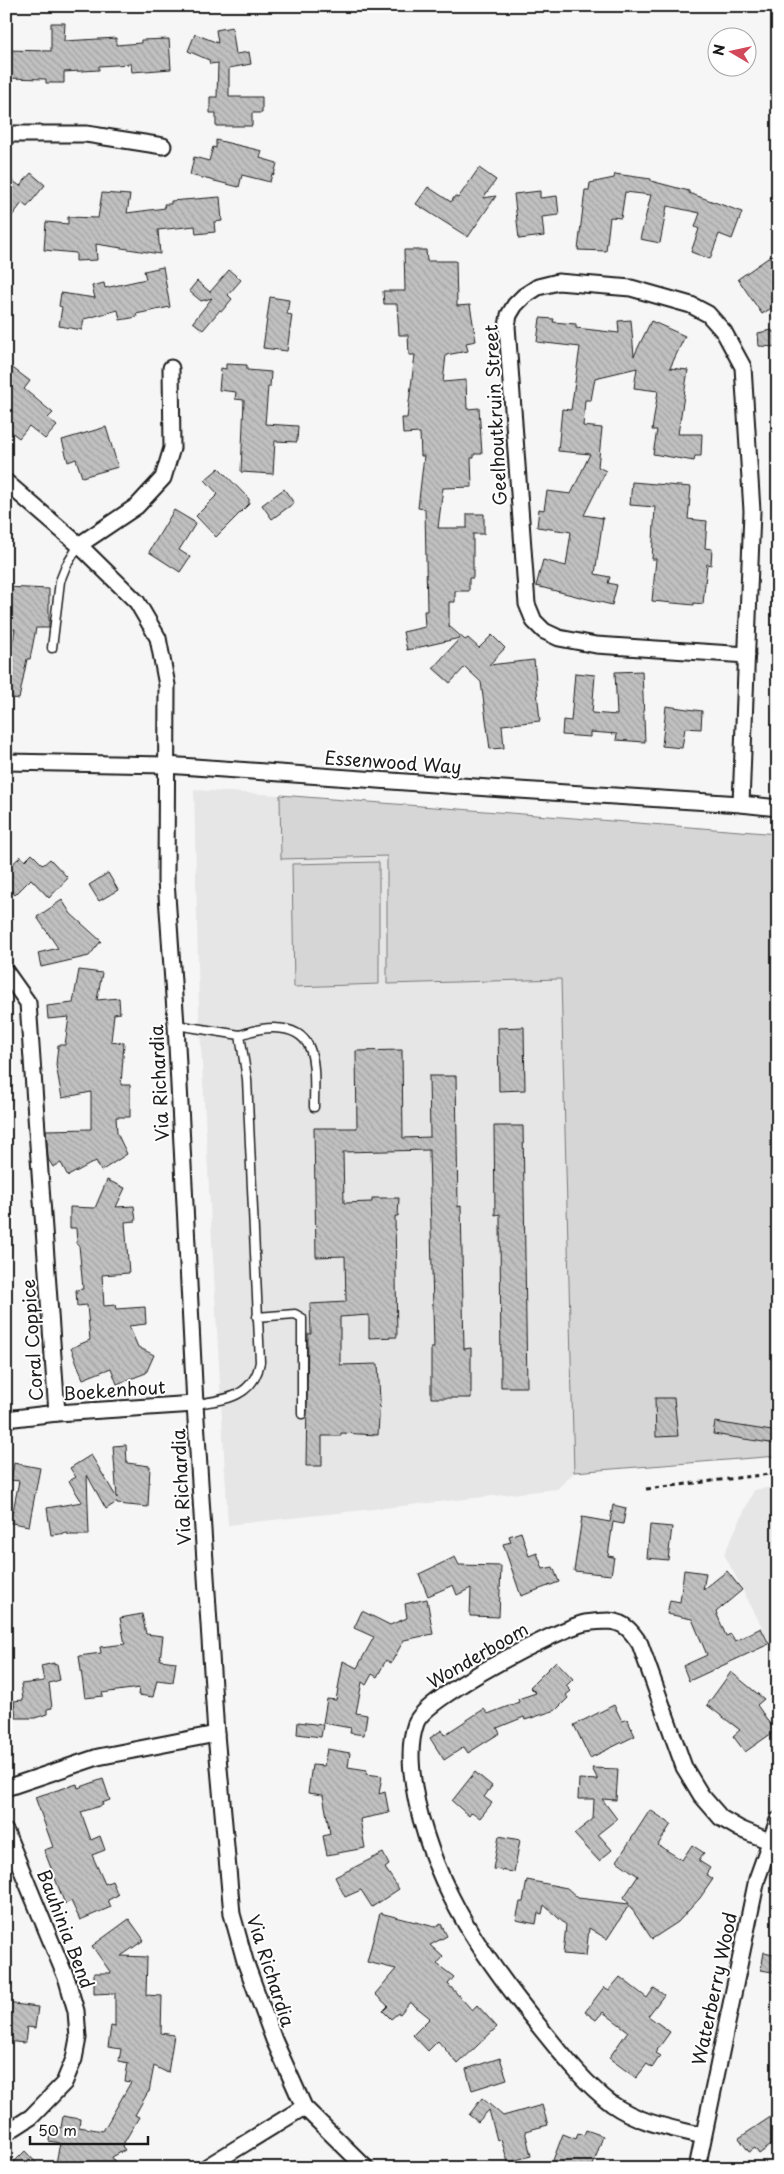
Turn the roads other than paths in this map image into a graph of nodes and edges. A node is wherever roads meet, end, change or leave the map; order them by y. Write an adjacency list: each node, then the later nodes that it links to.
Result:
1 (6, 134): 2 (street)
2 (163, 146)
3 (170, 368): 5 (street)
4 (6, 482): 5 (street, Via Richardia)
5 (79, 545): 6 (lane); 9 (street, Via Richardia)
6 (52, 648)
7 (747, 655): 7 (street, Geelhoutkruin Street); 10 (street, Geelhoutkruin Street)
8 (6, 762): 9 (street, Essenwood Way)
9 (166, 765): 10 (street, Essenwood Way); 13 (street, Via Richardia)
10 (741, 804): 11 (street, Essenwood Way)
11 (778, 808)
12 (6, 972): 18 (street, Coral Coppice)
13 (176, 1025): 14 (lane); 17 (street, Via Richardia)
14 (240, 1035): 15 (lane); 16 (lane)
15 (314, 1107)
16 (257, 1316): 17 (lane); 19 (lane)
17 (195, 1404): 18 (street, Boekenhout); 21 (street, Via Richardia)
18 (57, 1413): 20 (street, Boekenhout)
19 (302, 1414)
20 (6, 1419)
21 (216, 1734): 22 (street); 26 (street, Via Richardia)
22 (6, 1788)
23 (778, 1820): 25 (street, Waterberry Wood)
24 (6, 1832): 27 (street, Bauhinia Bend)
25 (769, 1841): 28 (street, Waterberry Wood); 28 (street, Wonderboom)
26 (304, 2107): 29 (street); 30 (street, Via Richardia)
27 (6, 2133)
28 (703, 2136): 31 (street, Waterberry Wood)
29 (205, 2168)
30 (366, 2168)
31 (698, 2168)

